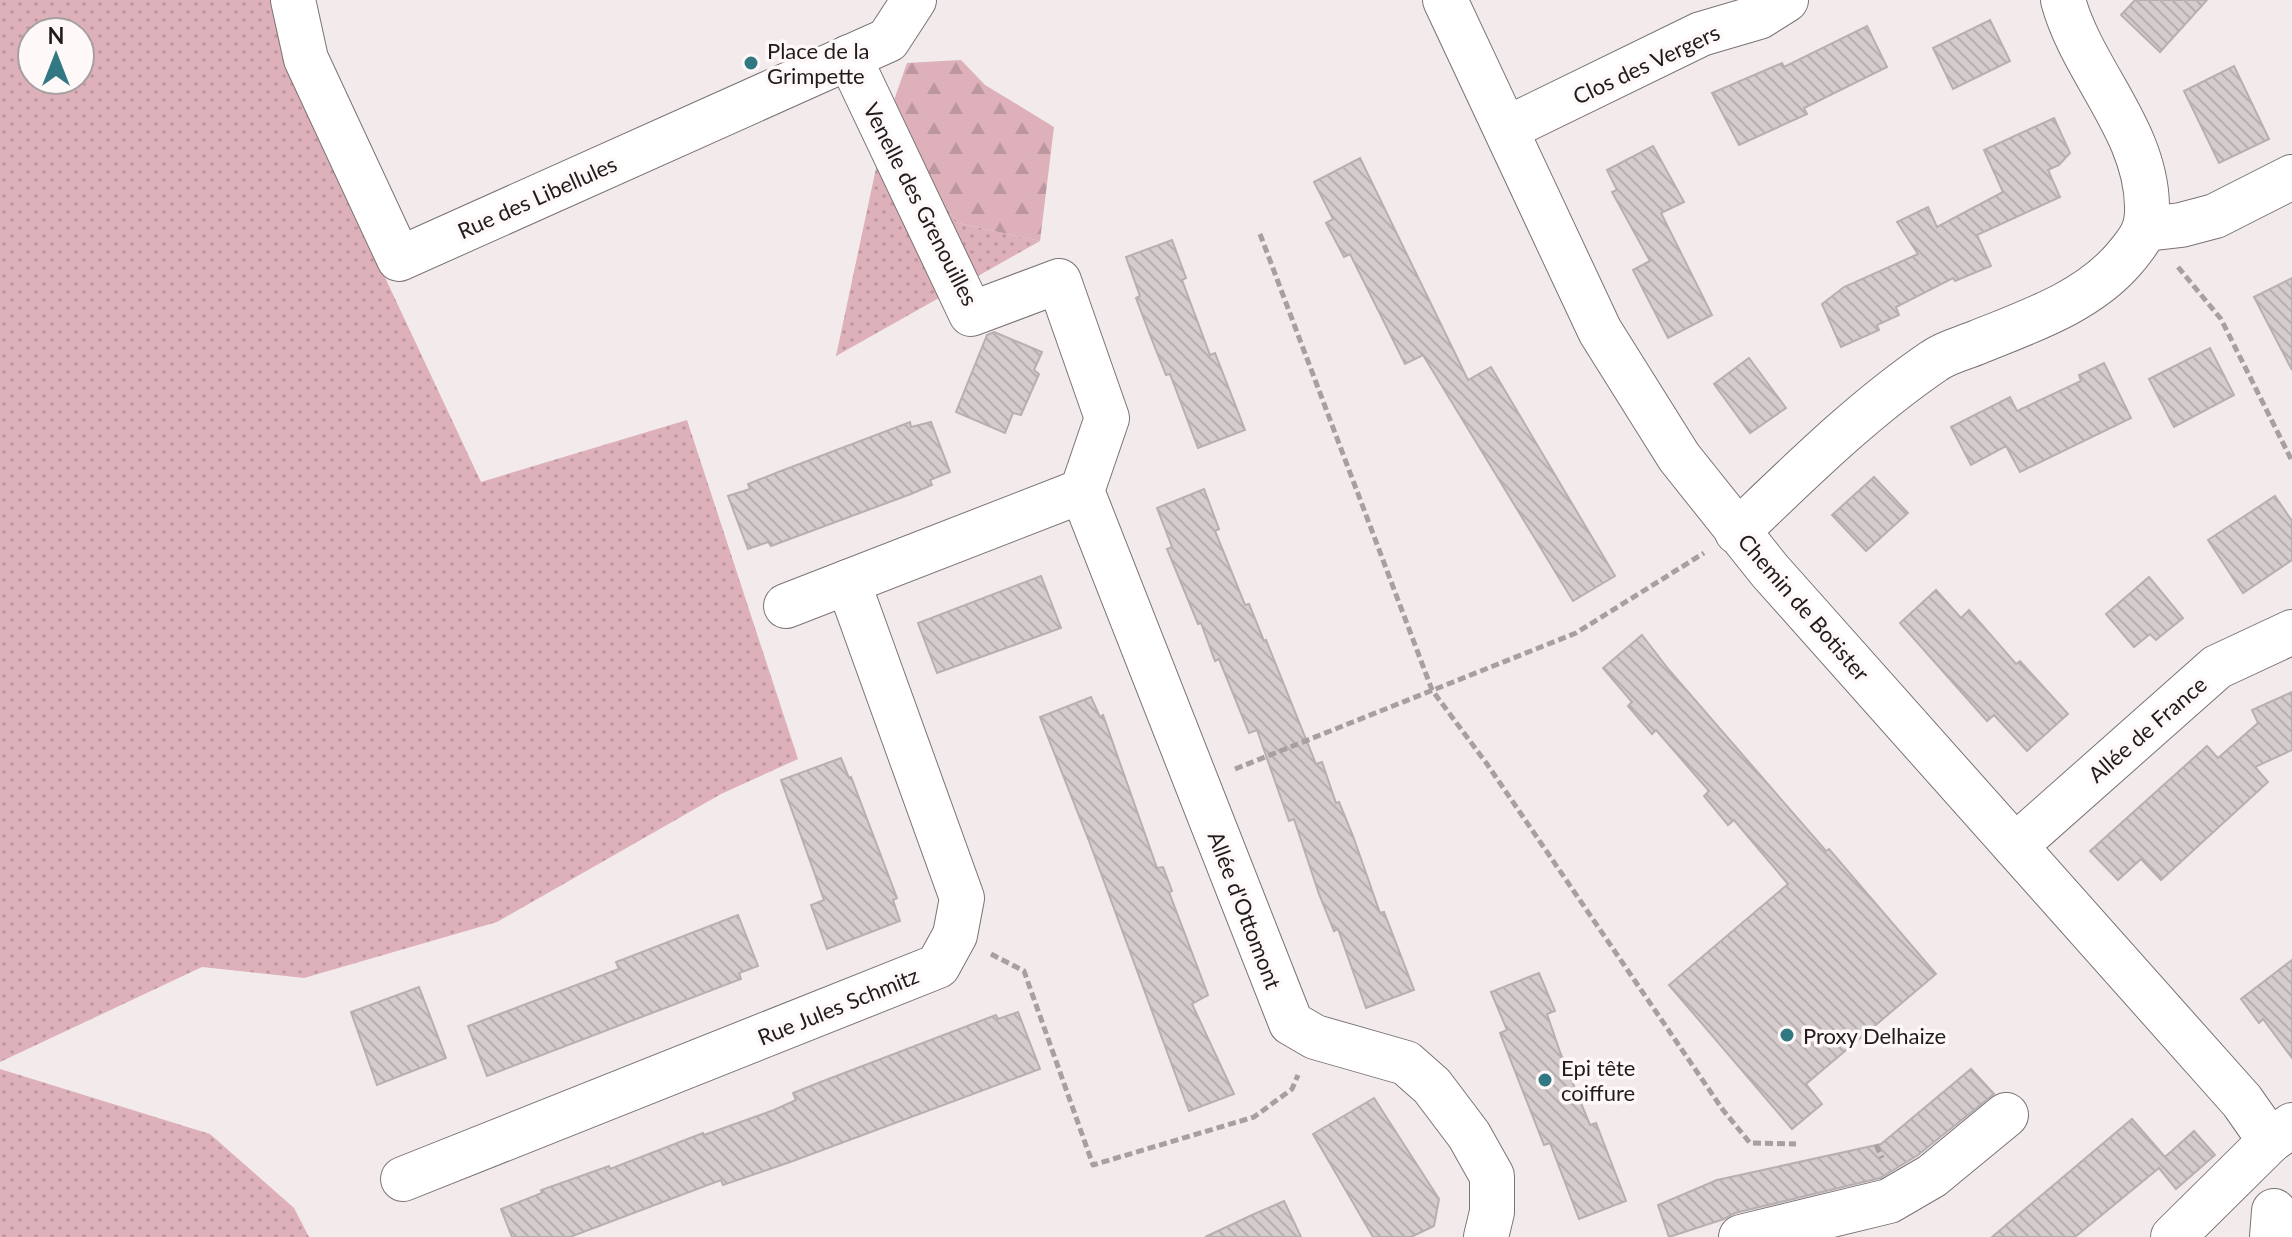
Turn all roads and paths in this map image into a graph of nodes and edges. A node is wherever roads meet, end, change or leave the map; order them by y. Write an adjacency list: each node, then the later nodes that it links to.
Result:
1 (293, 0): 6 (street, Rue des Libellules)
2 (914, 0): 6 (street, Rue des Libellules)
3 (1445, 0): 7 (street, Chemin de Botister)
4 (1786, 0): 7 (street, Clos des Vergers)
5 (2063, 0): 9 (street)
6 (849, 57): 12 (street, Venelle des Grenouilles)
7 (1506, 129): 13 (street, Chemin de Botister)
8 (2292, 177): 9 (street)
9 (2146, 229): 11 (path); 13 (street)
10 (1260, 234): 17 (path)
11 (2292, 461)
12 (1082, 491): 14 (street); 18 (street, Allée d'Ottomont)
13 (1737, 532): 17 (path); 19 (street, Chemin de Botister)
14 (848, 582): 15 (street); 20 (street, Rue Jules Schmitz)
15 (786, 606)
16 (2292, 632): 19 (street, Allée de France)
17 (1432, 690): 18 (path); 24 (path)
18 (1197, 784): 21 (street, Allée d'Ottomont)
19 (2015, 846): 23 (street, Chemin de Botister)
20 (955, 935): 21 (path); 25 (street, Rue Jules Schmitz)
21 (1315, 1037): 26 (street, Allée d'Ottomont)
22 (2006, 1115): 27 (street)
23 (2281, 1133): 28 (street)
24 (1796, 1144)
25 (403, 1179)
26 (1486, 1237)
27 (1741, 1237)
28 (2173, 1237)

